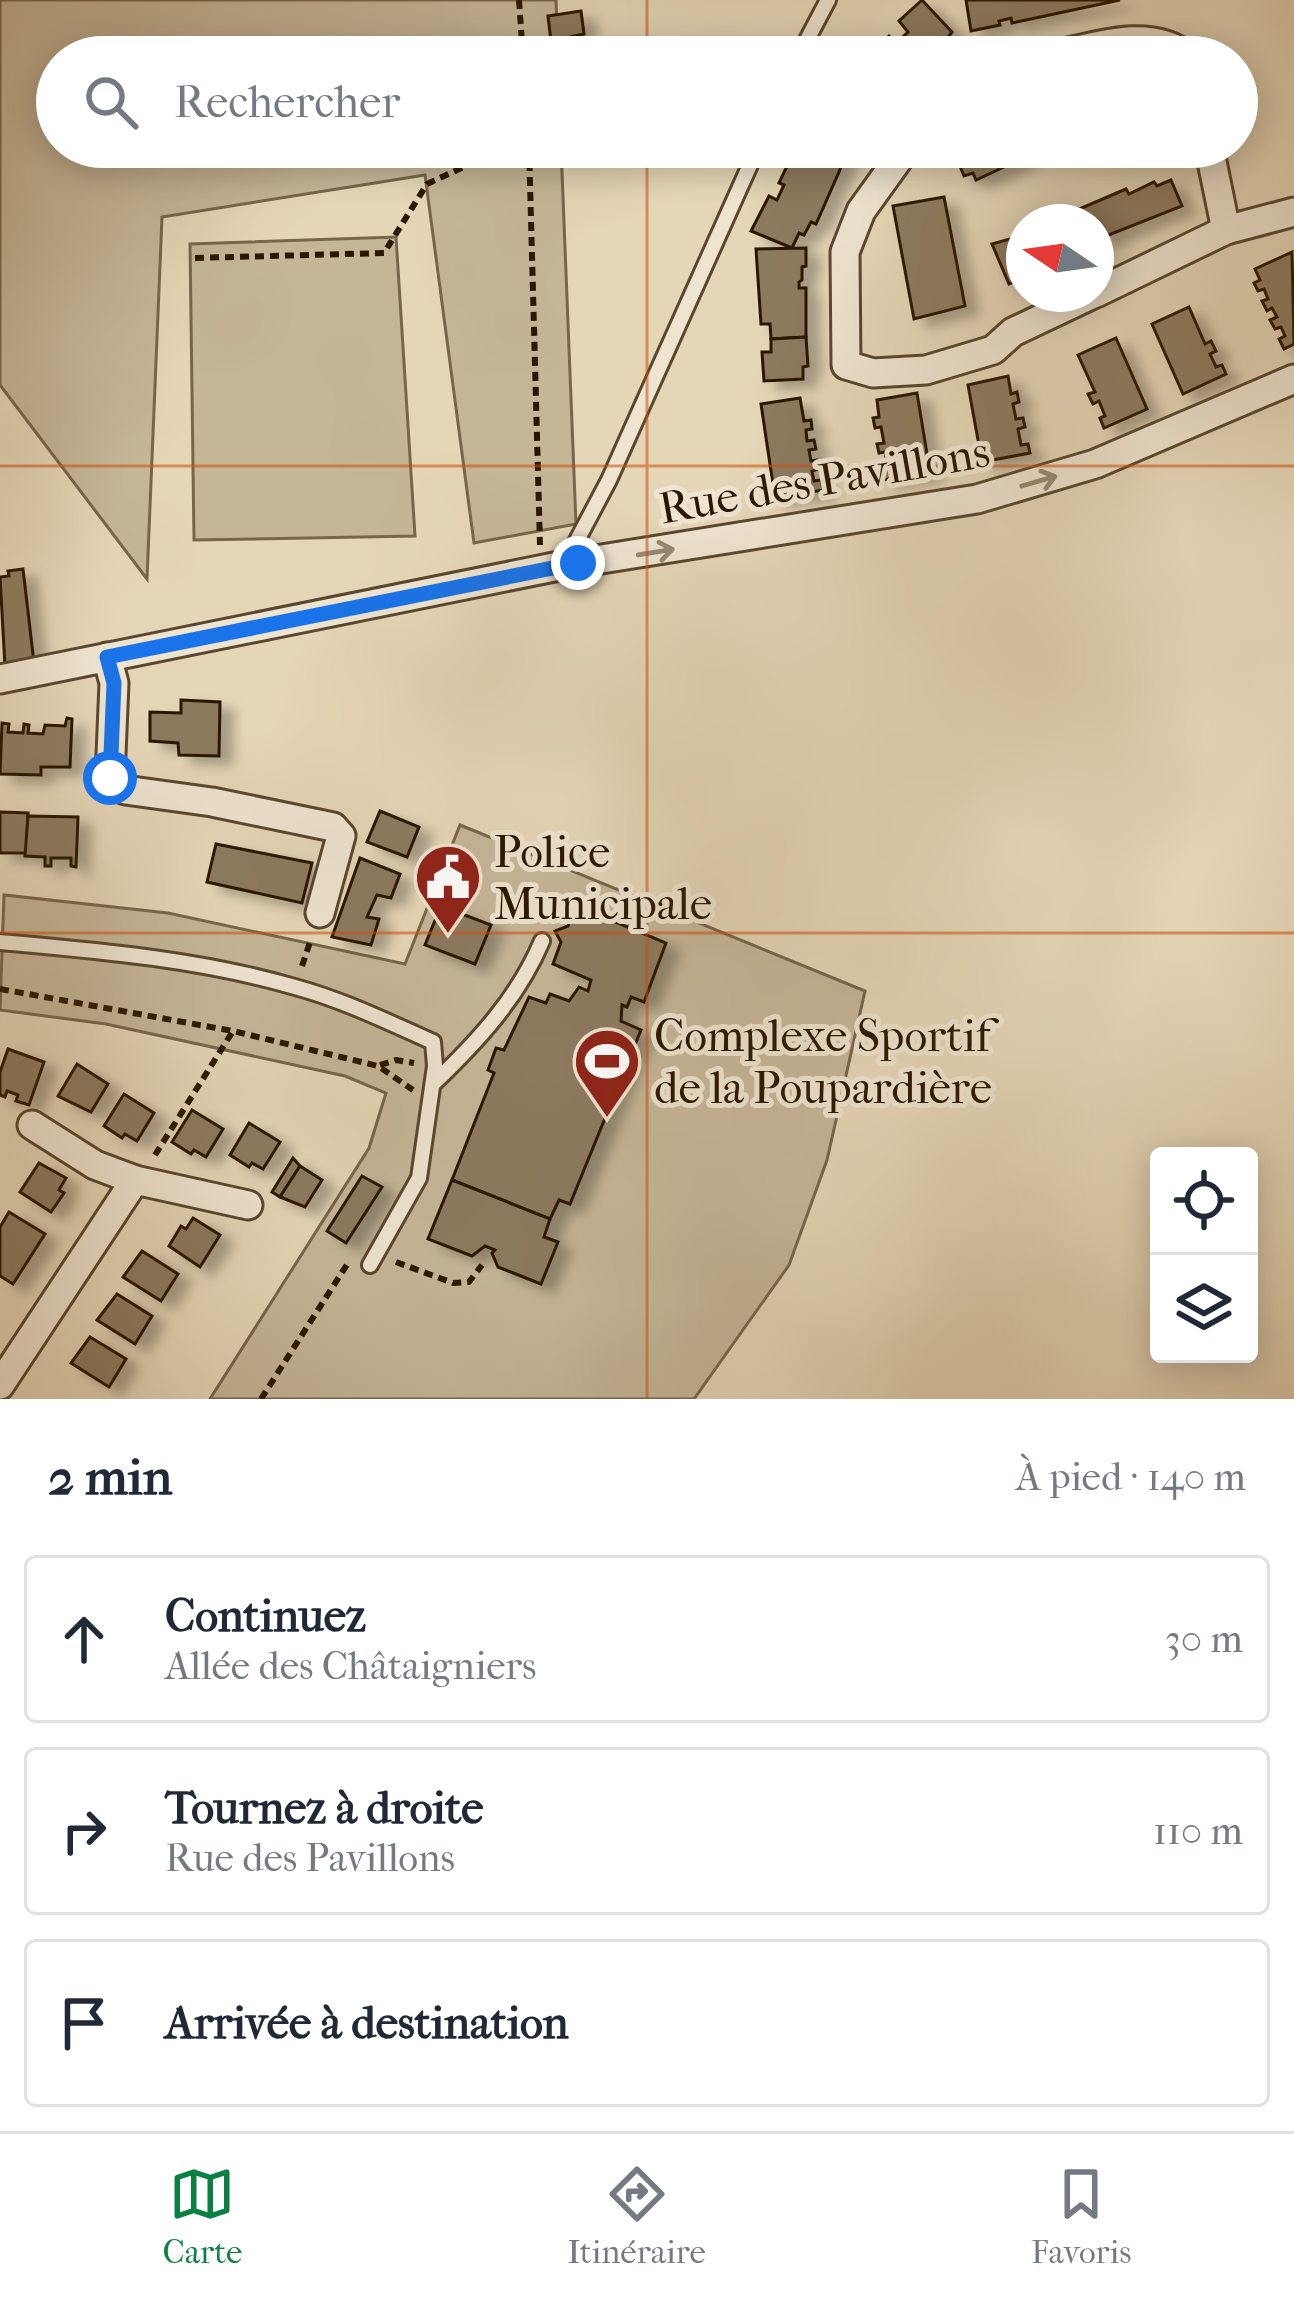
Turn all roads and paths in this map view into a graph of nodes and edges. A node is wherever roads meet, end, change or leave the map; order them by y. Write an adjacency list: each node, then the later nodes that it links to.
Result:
1 (519, 0): 3 (path)
2 (828, 0): 4 (lane)
3 (522, 36)
4 (809, 36)
5 (461, 168): 12 (path)
6 (530, 168): 16 (path)
7 (749, 168): 16 (lane)
8 (892, 168): 14 (street)
9 (1213, 168): 11 (street)
10 (1294, 212): 11 (street)
11 (1226, 230): 13 (street)
12 (195, 258)
13 (1114, 283)
14 (1055, 312)
15 (1294, 379): 16 (street, Rue des Pavillons, one-way to 15)
16 (552, 567): 17 (street, Rue des Pavillons)
17 (107, 657): 18 (street, Rue des Pavillons); 19 (street)
18 (0, 679)
19 (320, 913): 22 (path)
20 (542, 941): 27 (lane)
21 (0, 942): 22 (lane)
22 (295, 987): 26 (lane)
23 (0, 989): 24 (path)
24 (233, 1031): 25 (path); 29 (path)
25 (378, 1066): 26 (path); 27 (path)
26 (436, 1066): 27 (lane)
27 (430, 1094): 31 (lane)
28 (32, 1125): 29 (street)
29 (135, 1180): 30 (street); 33 (street)
30 (248, 1205)
31 (373, 1260): 32 (path); 34 (path)
32 (482, 1265)
33 (0, 1384)
34 (261, 1399)

